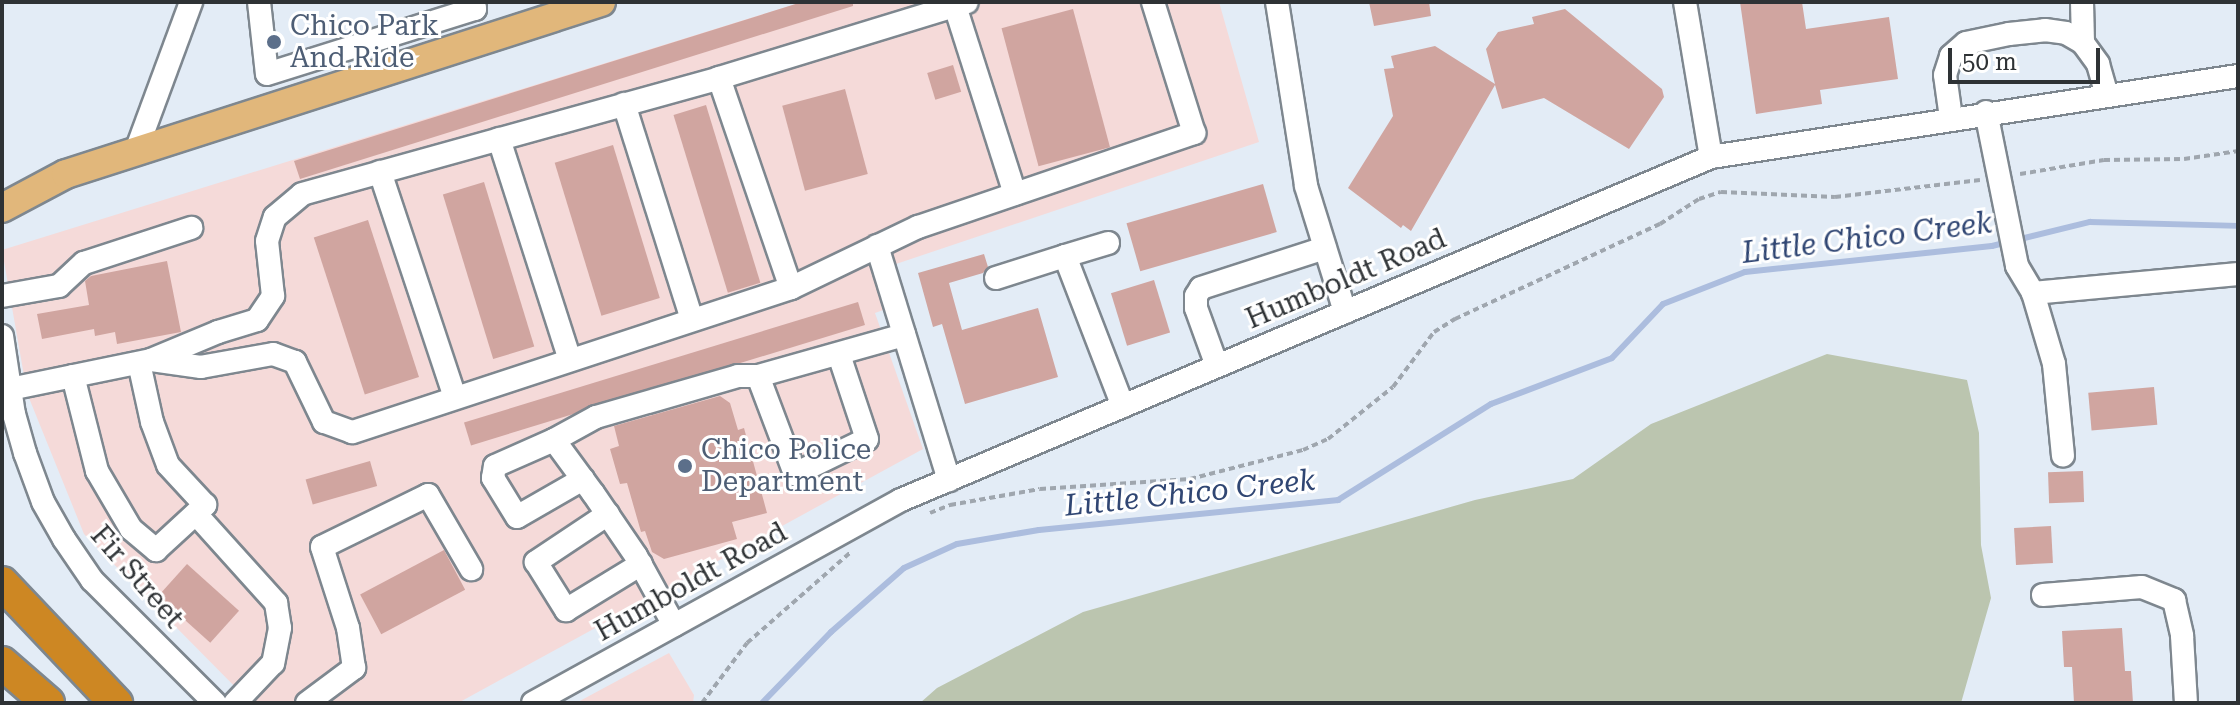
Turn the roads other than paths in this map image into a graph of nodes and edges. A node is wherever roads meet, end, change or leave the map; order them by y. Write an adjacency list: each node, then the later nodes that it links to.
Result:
1 (191, 2): 20 (street)
2 (259, 2): 11 (street)
3 (474, 2): 11 (street)
4 (601, 2): 15 (main road)
5 (1153, 2): 23 (street)
6 (1277, 2): 28 (street)
7 (1685, 2): 21 (street)
8 (2082, 2): 10 (street)
9 (961, 4): 13 (street); 23 (street)
10 (2083, 43): 14 (street); 18 (street)
11 (267, 74): 15 (street)
12 (2238, 76): 14 (street, Humboldt Road)
13 (719, 78): 16 (street); 32 (street)
14 (2107, 95): 17 (street, Humboldt Road)
15 (288, 101): 20 (main road)
16 (624, 104): 19 (street); 36 (street)
17 (1986, 112): 18 (street, Humboldt Road); 33 (street)
18 (1951, 118): 21 (street, Humboldt Road)
19 (499, 139): 22 (street); 40 (street)
20 (136, 151): 24 (main road)
21 (1711, 157): 35 (street, Humboldt Road)
22 (380, 172): 41 (street); 46 (street)
23 (1015, 194): 27 (street)
24 (2, 208)
25 (191, 228): 34 (street)
26 (1108, 243): 29 (street)
27 (877, 246): 32 (street); 37 (street)
28 (1325, 248): 35 (street); 42 (street)
29 (1065, 256): 31 (street); 47 (street)
30 (2238, 274): 33 (street)
31 (996, 278)
32 (791, 288): 36 (street)
33 (2033, 293): 49 (street)
34 (2, 296)
35 (1345, 312): 42 (street, Humboldt Road)
36 (692, 320): 40 (street)
37 (904, 335): 39 (street); 51 (street)
38 (2, 338): 45 (street, Fir Street)
39 (839, 355): 44 (street); 44 (street)
40 (570, 360): 46 (street)
41 (145, 362): 43 (street); 46 (street); 52 (street)
42 (1217, 366): 47 (street, Humboldt Road)
43 (73, 376): 45 (street); 52 (street)
44 (758, 376): 48 (street)
45 (10, 389): 63 (street, Fir Street)
46 (455, 397)
47 (1123, 406): 51 (street, Humboldt Road)
48 (554, 440): 50 (street); 50 (street)
49 (2063, 456)
50 (583, 479): 53 (street)
51 (949, 480): 58 (street, Humboldt Road)
52 (196, 514): 64 (street)
53 (608, 514): 54 (street); 54 (street)
54 (641, 564): 58 (street)
55 (471, 569): 65 (street)
56 (2, 583): 62 (highway)
57 (2043, 595): 66 (street)
58 (674, 625): 60 (street, Humboldt Road)
59 (2, 663): 61 (highway)
60 (543, 701)
61 (48, 703)
62 (116, 703)
63 (215, 703)
64 (235, 703)
65 (307, 703)
66 (2186, 703)

